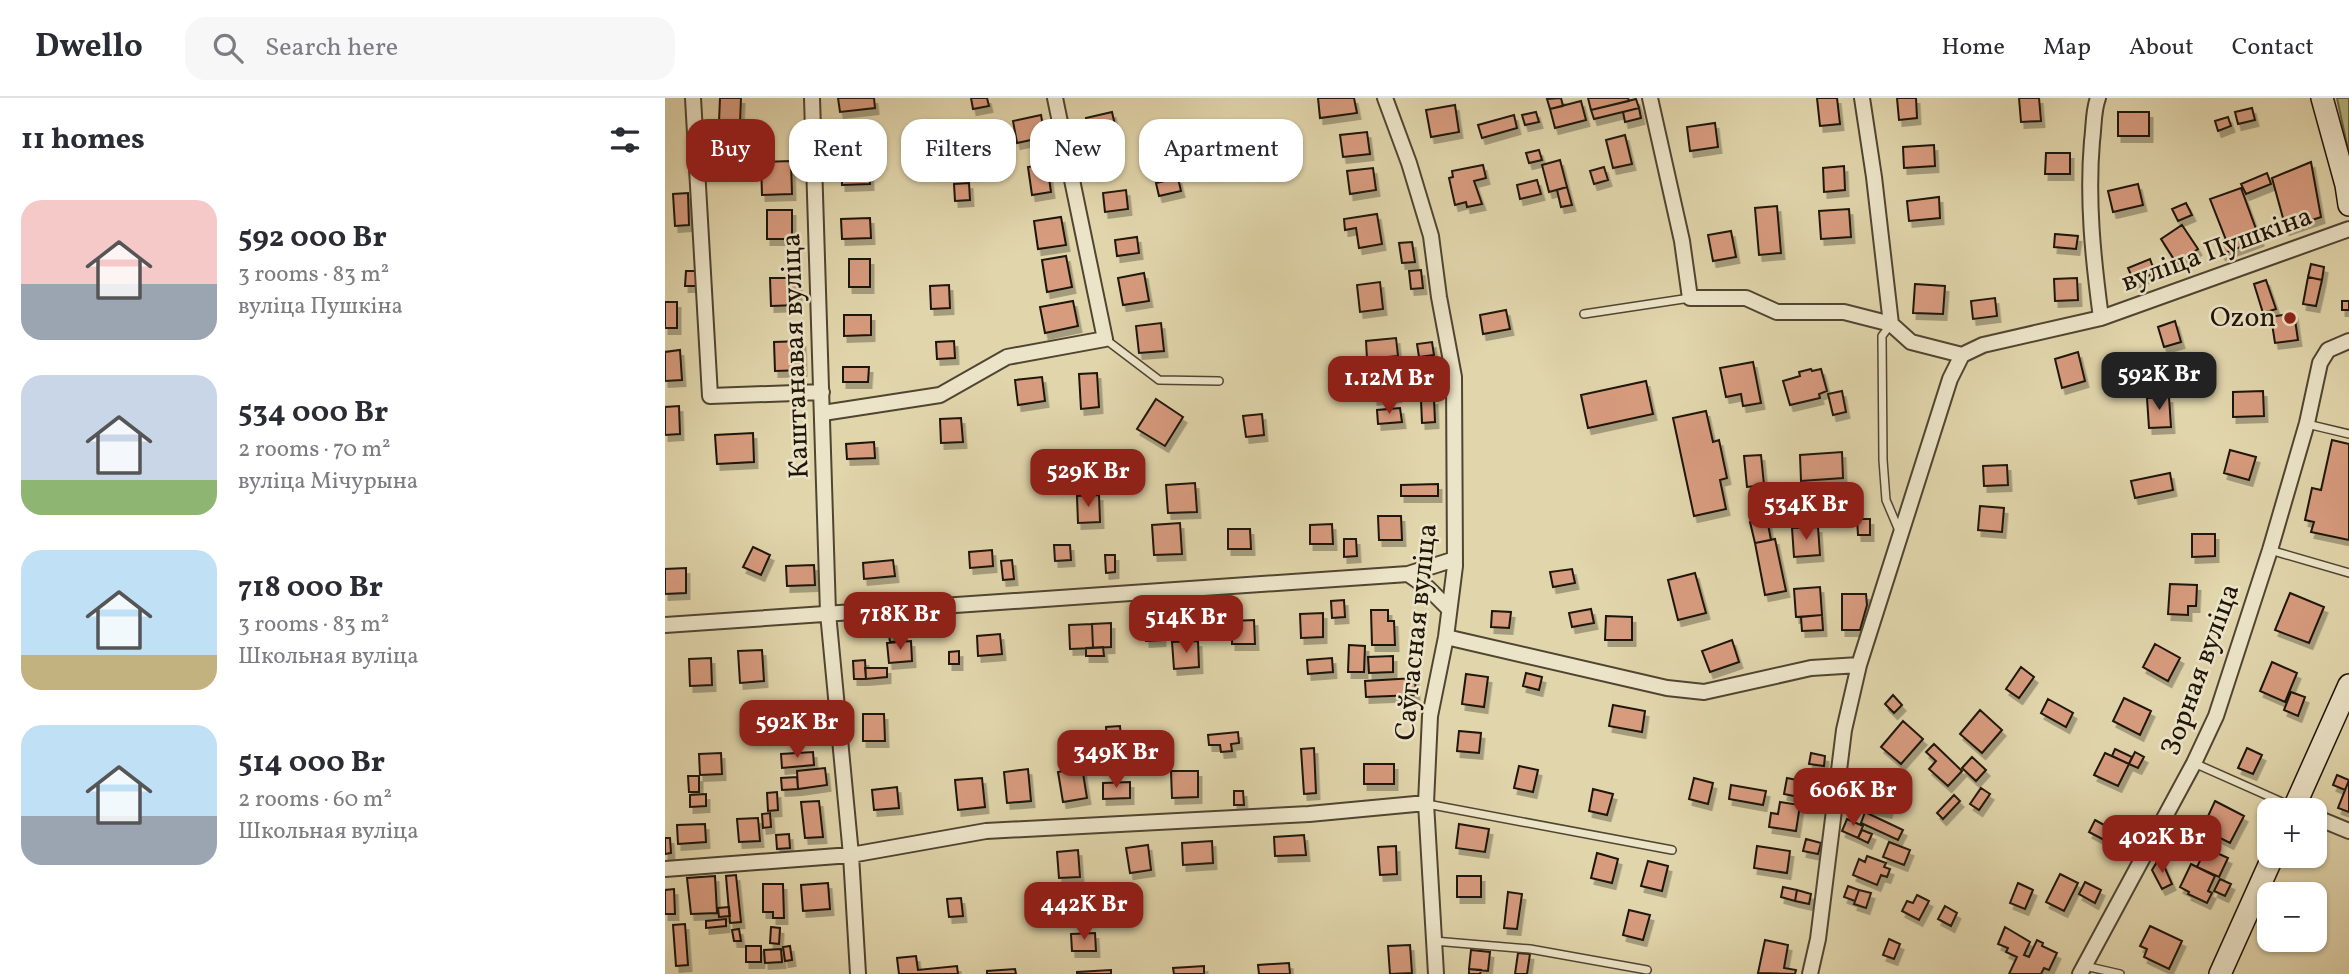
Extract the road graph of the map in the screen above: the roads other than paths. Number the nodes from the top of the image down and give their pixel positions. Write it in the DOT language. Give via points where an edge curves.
graph roads {
  1 [pos="693,98"];
  2 [pos="812,98"];
  3 [pos="1055,98"];
  4 [pos="1385,98"];
  5 [pos="1650,98"];
  6 [pos="1862,98"];
  7 [pos="2098,98"];
  8 [pos="2322,98"];
  9 [pos="2349,205"];
  10 [pos="2349,229"];
  11 [pos="1690,298"];
  12 [pos="1584,314"];
  13 [pos="2101,318"];
  14 [pos="1891,324"];
  15 [pos="1105,339"];
  16 [pos="2348,343"];
  17 [pos="1962,355"];
  18 [pos="1219,381"];
  19 [pos="822,392"];
  20 [pos="823,413"];
  21 [pos="2307,424"];
  22 [pos="2349,434"];
  23 [pos="1900,534"];
  24 [pos="2270,551"];
  25 [pos="1455,559"];
  26 [pos="2349,573"];
  27 [pos="1408,574"];
  28 [pos="1449,609"];
  29 [pos="828,613"];
  30 [pos="665,625"];
  31 [pos="1446,637"];
  32 [pos="1859,665"];
  33 [pos="2349,685"];
  34 [pos="2195,763"];
  35 [pos="2270,798"];
  36 [pos="2301,798"];
  37 [pos="1426,803"];
  38 [pos="2327,822"];
  39 [pos="2349,831"];
  40 [pos="1672,850"];
  41 [pos="851,855"];
  42 [pos="2268,868"];
  43 [pos="665,869"];
  44 [pos="1434,941"];
  45 [pos="1647,970"];
  46 [pos="2082,970"];
  47 [pos="858,974"];
  48 [pos="1436,974"];
  49 [pos="1810,974"];
  50 [pos="2120,974"];
  51 [pos="2220,974"];
  1 -- 19 [label="street" via="710,396"];
  2 -- 19 [label="street, Каштанавая вуліца"];
  3 -- 15 [label="street"];
  4 -- 25 [label="street, Саўгасная вуліца" via="1431,236 1454,377"];
  5 -- 11 [label="street"];
  6 -- 14 [label="street"];
  7 -- 13 [label="street, вуліца Пушкіна" via="2089,201"];
  8 -- 9 [label="main road"];
  10 -- 13 [label="street, вуліца Пушкіна"];
  11 -- 12 [label="lane"];
  11 -- 14 [label="street" via="1746,298 1777,312 1844,312"];
  13 -- 17 [label="street, вуліца Пушкіна" via="1983,345"];
  14 -- 17 [label="street" via="1911,342"];
  14 -- 23 [label="lane" via="1882,336 1883,460 1886,500"];
  15 -- 18 [label="lane" via="1159,380"];
  15 -- 20 [label="street" via="1007,357 940,394"];
  16 -- 21 [label="street, Зорная вуліца" via="2328,351 2320,363"];
  17 -- 23 [label="street"];
  19 -- 20 [label="street, Каштанавая вуліца"];
  20 -- 29 [label="street, Каштанавая вуліца"];
  21 -- 22 [label="lane"];
  21 -- 24 [label="street, Зорная вуліца"];
  23 -- 32 [label="street"];
  24 -- 26 [label="lane"];
  24 -- 34 [label="street, Зорная вуліца" via="2226,689"];
  25 -- 27 [label="street"];
  25 -- 28 [label="street, Саўгасная вуліца"];
  27 -- 28 [label="street"];
  27 -- 29 [label="street"];
  28 -- 31 [label="street, Саўгасная вуліца"];
  29 -- 30 [label="street"];
  29 -- 41 [label="street, Каштанавая вуліца"];
  31 -- 32 [label="street" via="1667,688 1704,692 1811,668"];
  31 -- 37 [label="street, Саўгасная вуліца" via="1430,716"];
  32 -- 49 [label="street" via="1844,730"];
  33 -- 36 [label="main road"];
  34 -- 35 [label="lane"];
  34 -- 46 [label="street, Зорная вуліца"];
  37 -- 40 [label="lane"];
  37 -- 41 [label="street" via="1309,814 986,831"];
  37 -- 44 [label="street, Саўгасная вуліца"];
  38 -- 39 [label="street"];
  41 -- 43 [label="street"];
  41 -- 47 [label="street, Каштанавая вуліца"];
  42 -- 51 [label="main road"];
  44 -- 45 [label="lane" via="1530,949"];
  44 -- 48 [label="street, Саўгасная вуліца"];
  46 -- 50 [label="lane"];
}
